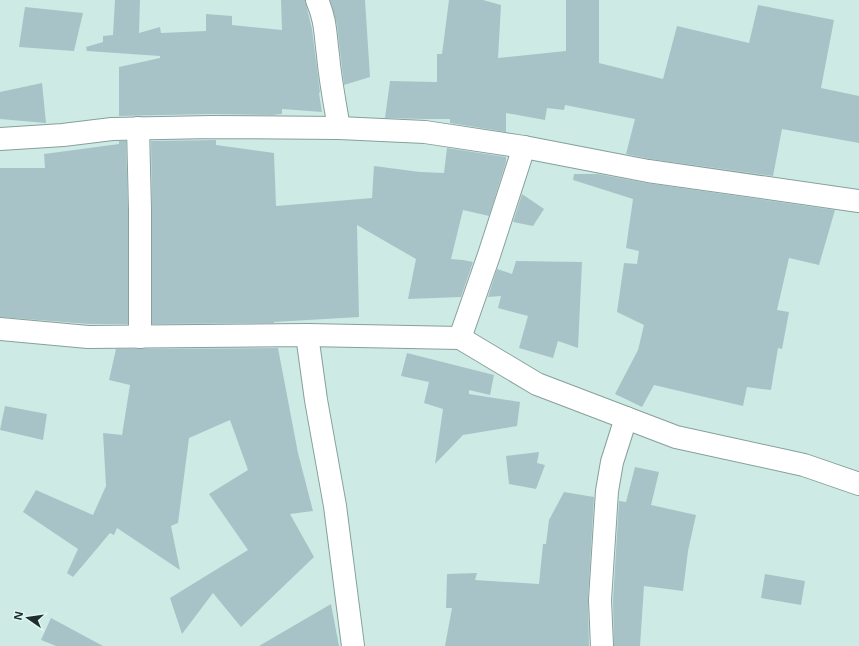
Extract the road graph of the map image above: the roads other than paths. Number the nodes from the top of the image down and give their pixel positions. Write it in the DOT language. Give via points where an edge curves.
graph roads {
  1 [pos="317,0"];
  2 [pos="138,128"];
  3 [pos="339,128"];
  4 [pos="0,139"];
  5 [pos="524,146"];
  6 [pos="859,201"];
  7 [pos="0,329"];
  8 [pos="307,335"];
  9 [pos="140,337"];
  10 [pos="460,338"];
  11 [pos="626,418"];
  12 [pos="859,484"];
  13 [pos="353,646"];
  14 [pos="602,646"];
  1 -- 3 [label="street" via="324,19"];
  2 -- 3 [label="street"];
  2 -- 4 [label="street"];
  2 -- 9 [label="street"];
  3 -- 5 [label="street" via="425,132"];
  5 -- 6 [label="street" via="648,171"];
  5 -- 10 [label="street"];
  7 -- 9 [label="street" via="88,337"];
  8 -- 9 [label="street"];
  8 -- 10 [label="street"];
  8 -- 13 [label="street" via="336,514"];
  10 -- 11 [label="street" via="538,384"];
  11 -- 12 [label="street" via="676,437 804,465"];
  11 -- 14 [label="street" via="612,462 607,496 600,600"];
}
